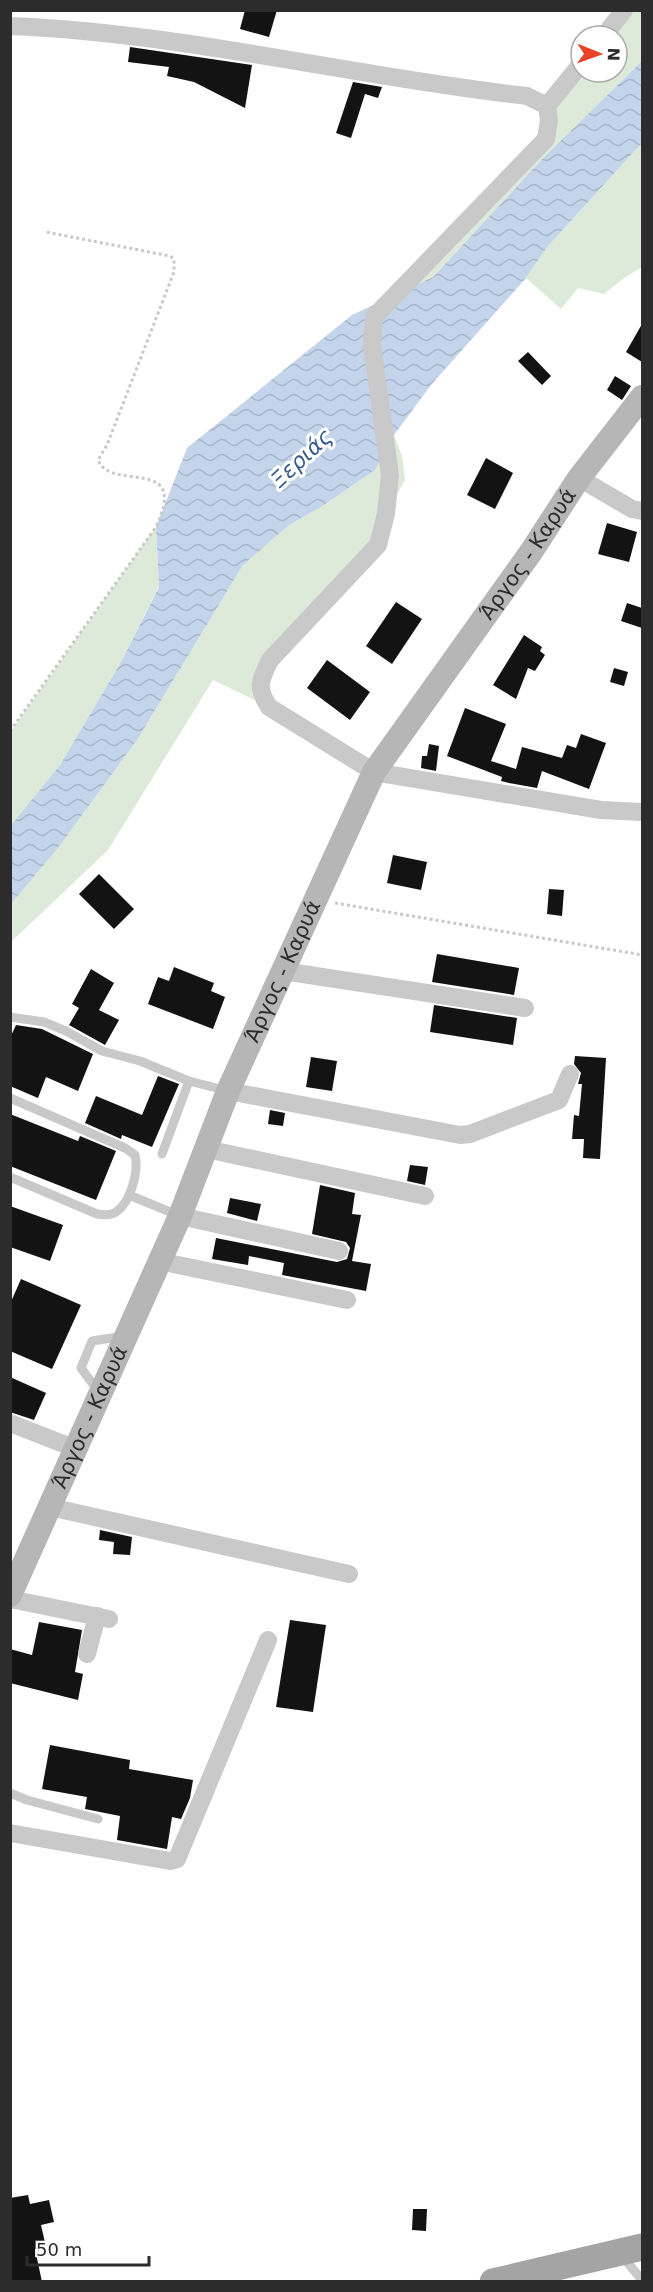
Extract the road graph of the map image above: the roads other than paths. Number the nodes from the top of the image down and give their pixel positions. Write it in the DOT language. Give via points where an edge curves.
graph roads {
  1 [pos="624,10"];
  2 [pos="613,24"];
  3 [pos="10,26"];
  4 [pos="569,79"];
  5 [pos="547,106"];
  6 [pos="642,397"];
  7 [pos="579,478"];
  8 [pos="642,511"];
  9 [pos="374,772"];
  10 [pos="642,812"];
  11 [pos="283,971"];
  12 [pos="525,1008"];
  13 [pos="10,1017"];
  14 [pos="570,1074"];
  15 [pos="189,1081"];
  16 [pos="228,1090"];
  17 [pos="10,1098"];
  18 [pos="206,1149"];
  19 [pos="162,1154"];
  20 [pos="10,1177"];
  21 [pos="129,1195"];
  22 [pos="425,1196"];
  23 [pos="180,1216"];
  24 [pos="339,1251"];
  25 [pos="159,1261"];
  26 [pos="347,1300"];
  27 [pos="10,1423"];
  28 [pos="76,1449"];
  29 [pos="50,1508"];
  30 [pos="349,1574"];
  31 [pos="10,1597"];
  32 [pos="268,1640"];
  33 [pos="87,1654"];
  34 [pos="10,1793"];
  35 [pos="98,1819"];
  36 [pos="10,1833"];
  37 [pos="631,2250"];
  38 [pos="642,2280"];
  39 [pos="493,2282"];
  1 -- 2 [label="street"];
  3 -- 5 [label="street" via="84,29 307,62 527,96"];
  4 -- 5 [label="street"];
  5 -- 9 [label="street" via="546,139 374,317 372,345 390,475 378,545 270,660 261,679 260,693 269,707"];
  6 -- 7 [label="main road, Άργος - Καρυά"];
  7 -- 8 [label="street"];
  7 -- 9 [label="main road, Άργος - Καρυά"];
  9 -- 10 [label="street" via="601,810"];
  9 -- 11 [label="main road, Άργος - Καρυά"];
  11 -- 12 [label="street"];
  11 -- 16 [label="main road, Άργος - Καρυά"];
  13 -- 15 [label="lane" via="44,1022 102,1051"];
  14 -- 16 [label="street" via="559,1100 465,1135"];
  15 -- 16 [label="lane"];
  15 -- 19 [label="lane"];
  16 -- 18 [label="main road, Άργος - Καρυά"];
  17 -- 21 [label="lane" via="135,1155 137,1164"];
  18 -- 22 [label="street"];
  18 -- 23 [label="main road, Άργος - Καρυά"];
  20 -- 21 [label="lane" via="97,1214 117,1212"];
  21 -- 23 [label="lane"];
  23 -- 24 [label="street"];
  23 -- 25 [label="main road, Άργος - Καρυά"];
  25 -- 26 [label="street"];
  25 -- 28 [label="main road, Άργος - Καρυά"];
  27 -- 28 [label="street"];
  28 -- 29 [label="main road, Άργος - Καρυά"];
  29 -- 30 [label="street"];
  29 -- 31 [label="main road, Άργος - Καρυά"];
  31 -- 33 [label="street" via="103,1618"];
  32 -- 36 [label="street" via="177,1859 170,1861"];
  34 -- 35 [label="lane"];
  37 -- 38 [label="lane"];
  37 -- 39 [label="main road"];
}
